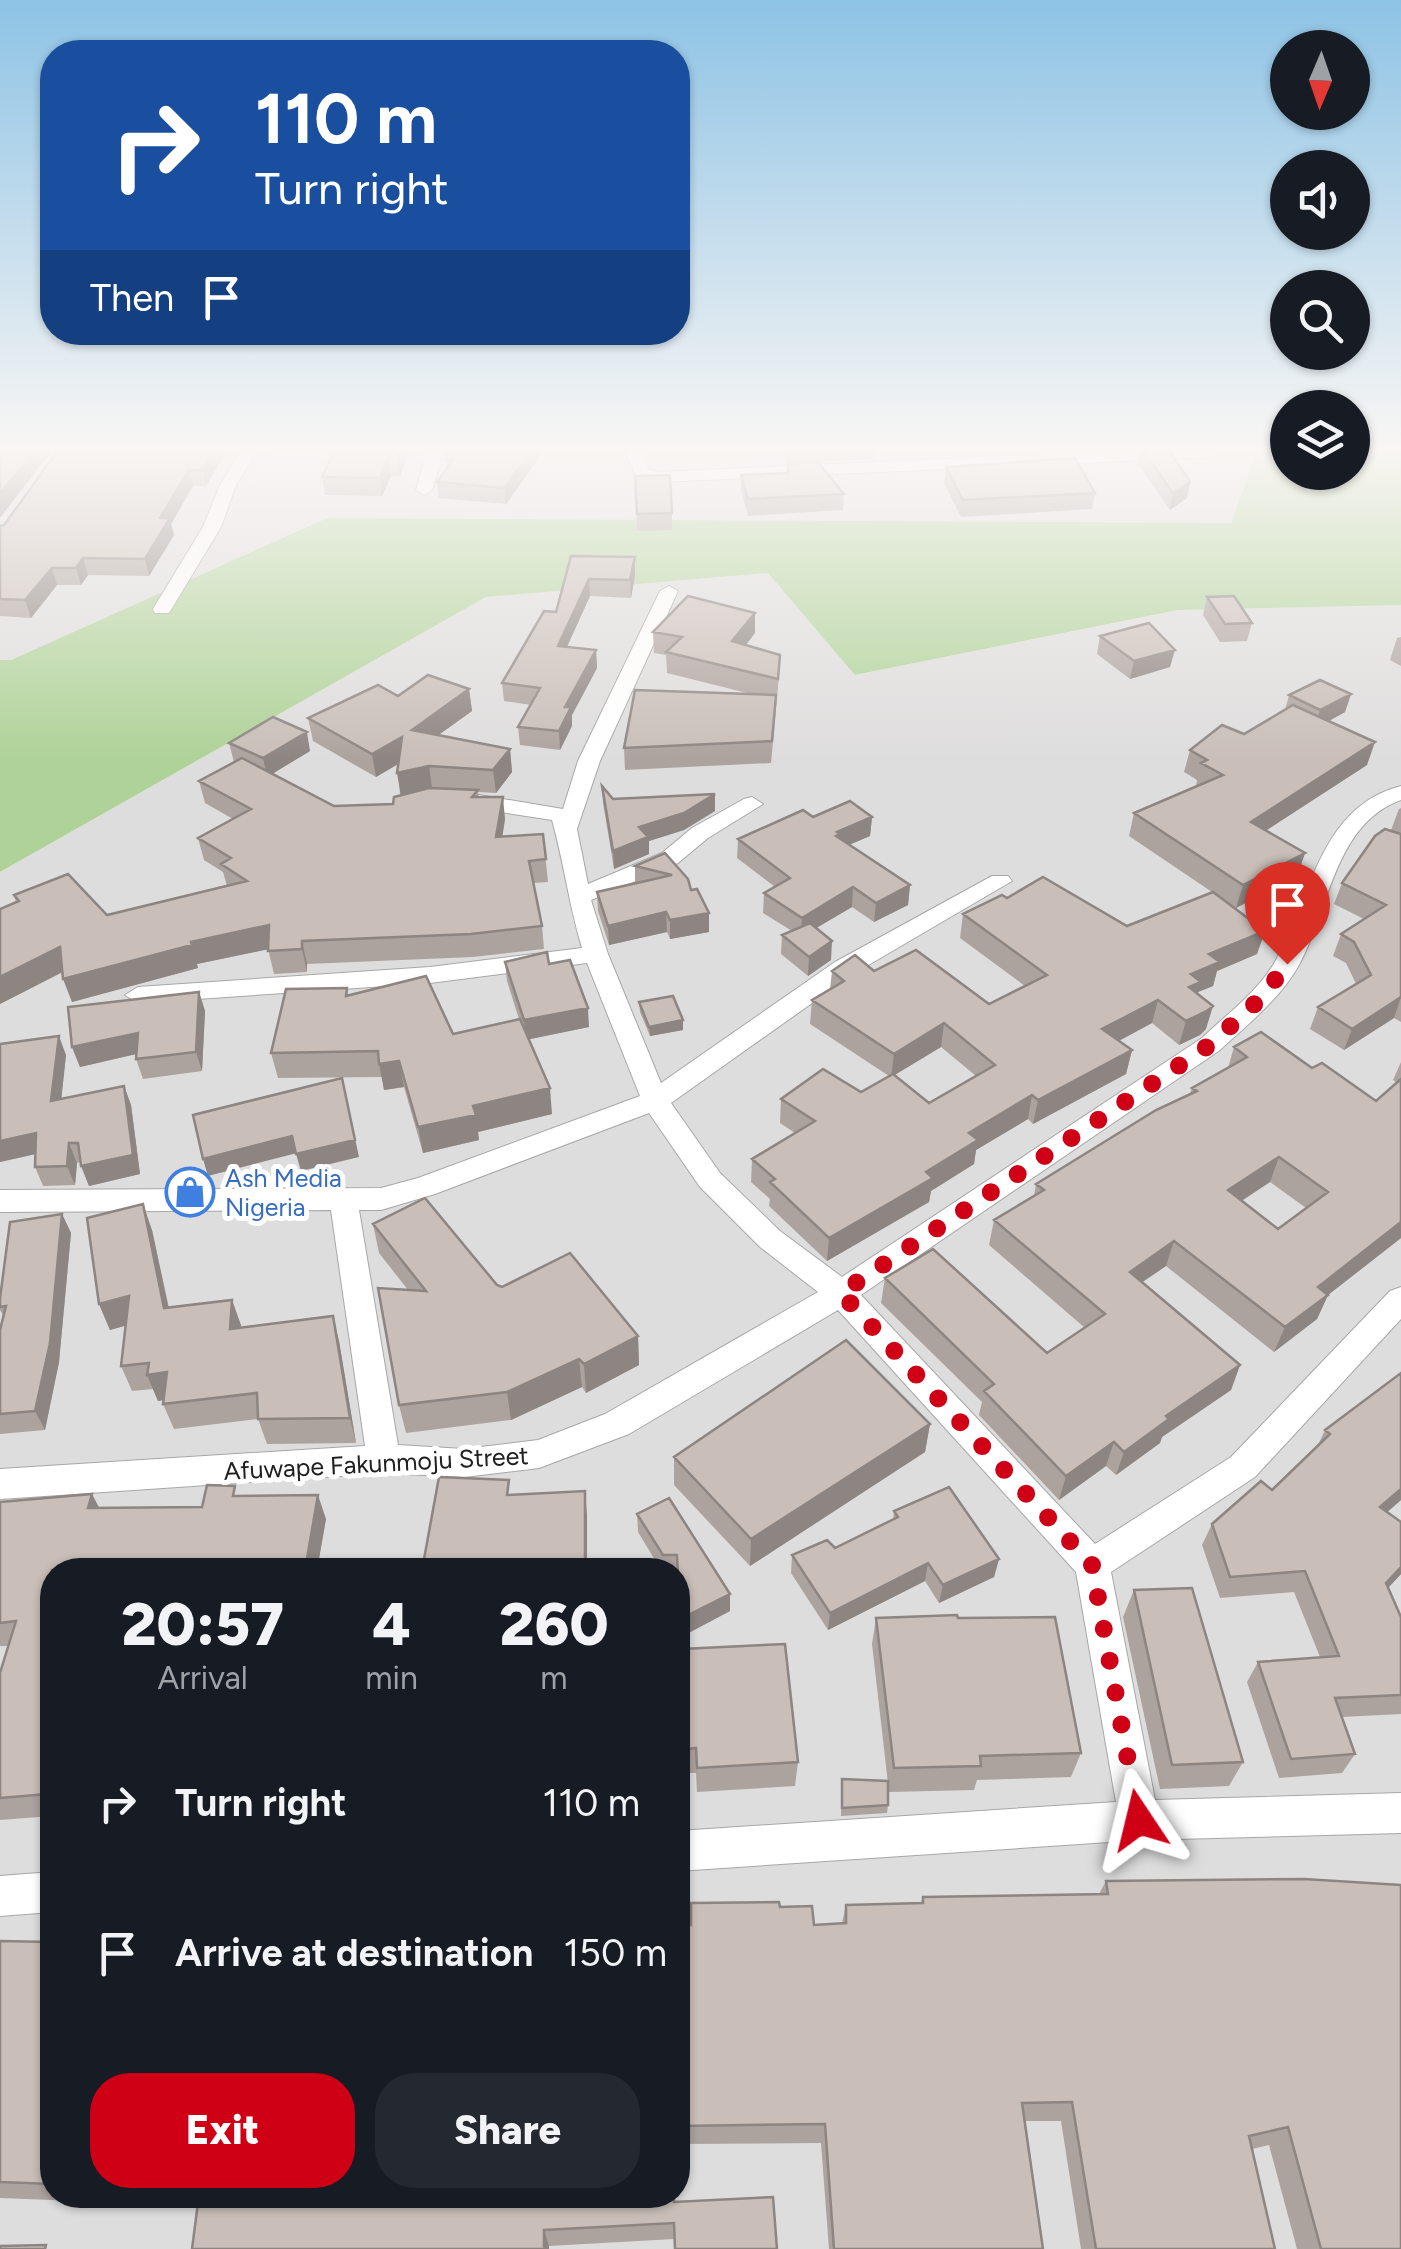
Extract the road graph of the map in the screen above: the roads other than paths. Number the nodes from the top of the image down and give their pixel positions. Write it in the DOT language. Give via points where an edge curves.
graph roads {
  1 [pos="198,550"];
  2 [pos="669,591"];
  3 [pos="162,610"];
  4 [pos="1401,793"];
  5 [pos="432,799"];
  6 [pos="752,804"];
  7 [pos="568,826"];
  8 [pos="1000,881"];
  9 [pos="578,897"];
  10 [pos="596,954"];
  11 [pos="138,994"];
  12 [pos="654,1101"];
  13 [pos="343,1197"];
  14 [pos="0,1200"];
  15 [pos="841,1293"];
  16 [pos="1401,1299"];
  17 [pos="384,1459"];
  18 [pos="0,1484"];
  19 [pos="1092,1565"];
  20 [pos="1401,1813"];
  21 [pos="1139,1820"];
  22 [pos="690,1850"];
  23 [pos="40,1893"];
  24 [pos="0,1896"];
  1 -- 3 [label="street"];
  2 -- 7 [label="street" via="589,761"];
  4 -- 15 [label="street, Afuwape Fakunmoju Street" via="1381,800 1360,829 1342,832 1287,964 1211,1044"];
  5 -- 7 [label="street" via="551,810"];
  6 -- 9 [label="street" via="670,858"];
  7 -- 9 [label="street"];
  8 -- 12 [label="street" via="844,968"];
  9 -- 10 [label="street"];
  10 -- 11 [label="street" via="430,974"];
  10 -- 12 [label="street"];
  12 -- 13 [label="street" via="425,1187 381,1198"];
  12 -- 15 [label="street" via="710,1180 770,1239"];
  13 -- 14 [label="street"];
  13 -- 17 [label="street"];
  15 -- 17 [label="street, Afuwape Fakunmoju Street" via="617,1424 539,1454 464,1463"];
  15 -- 19 [label="street"];
  16 -- 19 [label="street" via="1243,1467"];
  17 -- 18 [label="street, Afuwape Fakunmoju Street"];
  19 -- 21 [label="street"];
  20 -- 21 [label="street"];
  21 -- 22 [label="street"];
  23 -- 24 [label="street"];
}
